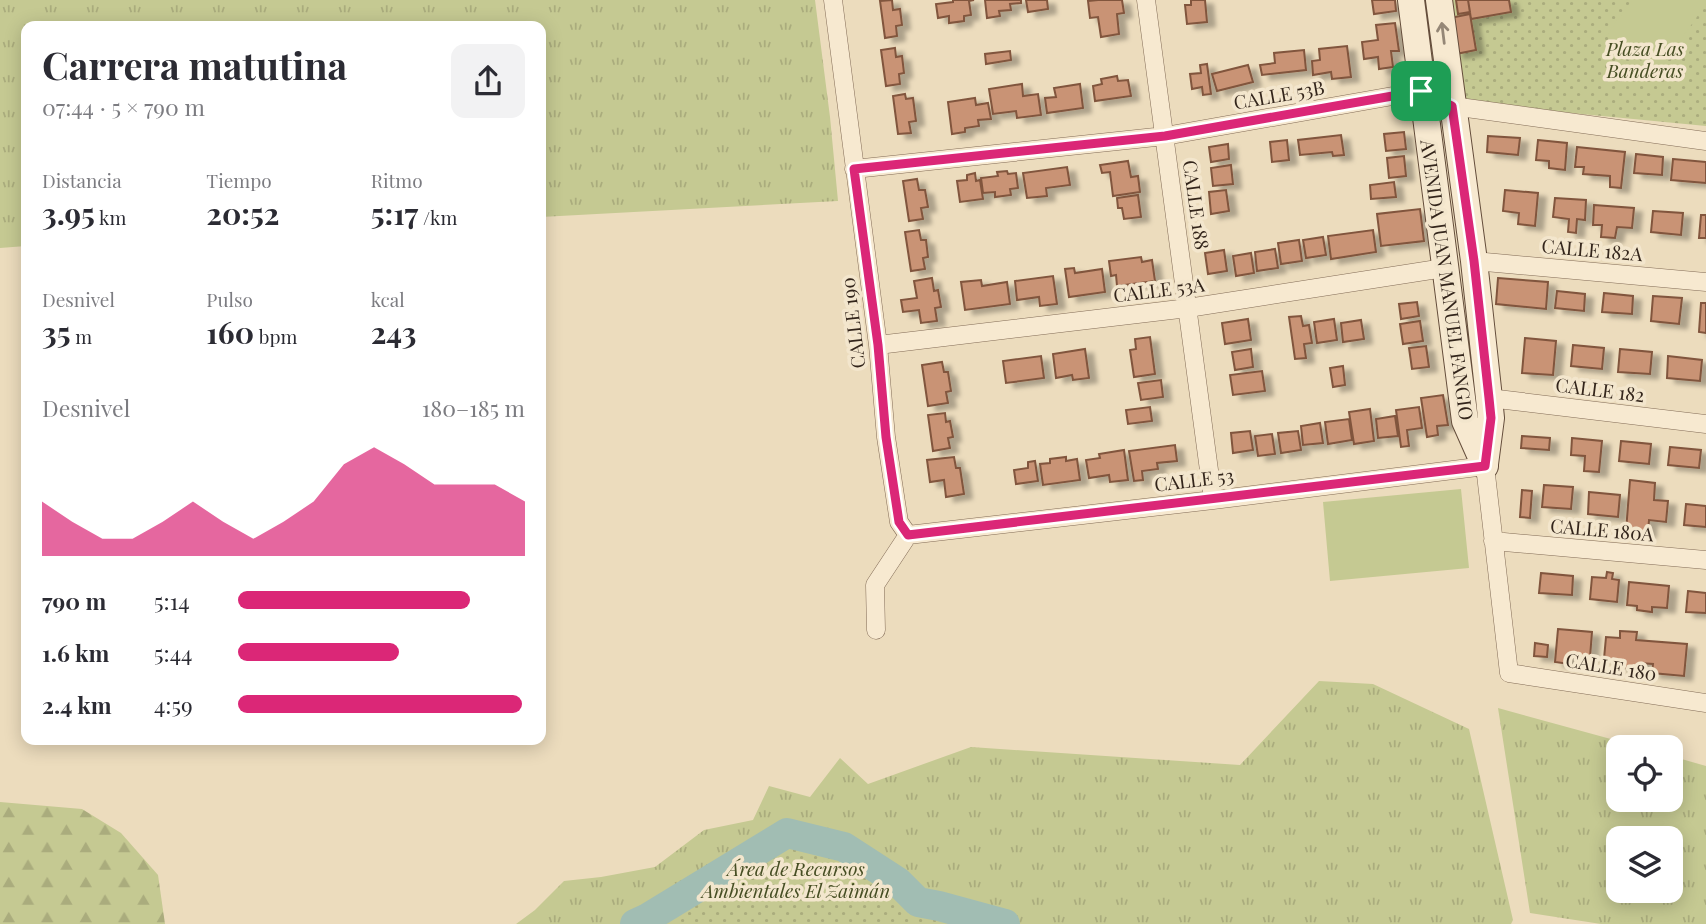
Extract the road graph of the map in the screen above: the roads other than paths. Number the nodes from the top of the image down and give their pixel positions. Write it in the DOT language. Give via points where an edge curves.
graph roads {
  1 [pos="833,0"];
  2 [pos="1146,0"];
  3 [pos="1410,0"];
  4 [pos="1439,0"];
  5 [pos="1421,91"];
  6 [pos="1452,106"];
  7 [pos="1165,136"];
  8 [pos="1706,141"];
  9 [pos="854,169"];
  10 [pos="1474,261"];
  11 [pos="1444,268"];
  12 [pos="1706,282"];
  13 [pos="1188,308"];
  14 [pos="878,345"];
  15 [pos="1489,398"];
  16 [pos="1706,424"];
  17 [pos="1485,466"];
  18 [pos="1213,499"];
  19 [pos="908,535"];
  20 [pos="1493,541"];
  21 [pos="1706,560"];
  22 [pos="876,630"];
  23 [pos="1706,703"];
  1 -- 9 [label="street, CALLE 190"];
  2 -- 7 [label="street, CALLE 188"];
  3 -- 5 [label="main road, AVENIDA JUAN MANUEL FANGIO"];
  6 -- 4 [label="main road, AVENIDA JUAN MANUEL FANGIO, one-way"];
  5 -- 6 [label="street"];
  5 -- 7 [label="street, CALLE 53B"];
  5 -- 11 [label="main road, AVENIDA JUAN MANUEL FANGIO"];
  6 -- 8 [label="street"];
  6 -- 10 [label="main road, AVENIDA JUAN MANUEL FANGIO"];
  7 -- 9 [label="street, CALLE 53B"];
  7 -- 13 [label="street, CALLE 188"];
  9 -- 14 [label="street, CALLE 190"];
  10 -- 12 [label="street, CALLE 182A"];
  10 -- 15 [label="main road, AVENIDA JUAN MANUEL FANGIO"];
  11 -- 13 [label="street, CALLE 53A"];
  11 -- 17 [label="main road, AVENIDA JUAN MANUEL FANGIO" via="1465,421"];
  13 -- 14 [label="street, CALLE 53A"];
  13 -- 18 [label="street, CALLE 188"];
  14 -- 19 [label="street, CALLE 190" via="899,522"];
  15 -- 16 [label="street, CALLE 182"];
  15 -- 17 [label="main road, AVENIDA JUAN MANUEL FANGIO"];
  17 -- 18 [label="street, CALLE 53"];
  17 -- 20 [label="street"];
  18 -- 19 [label="street, CALLE 53"];
  19 -- 22 [label="street" via="875,585"];
  20 -- 21 [label="street, CALLE 180A"];
  20 -- 23 [label="street, CALLE 180" via="1509,673"];
}
